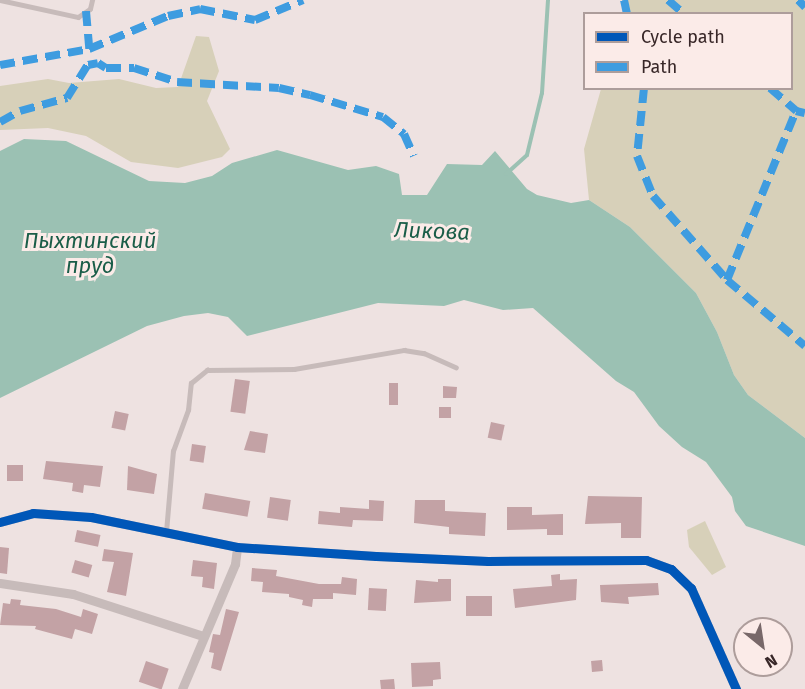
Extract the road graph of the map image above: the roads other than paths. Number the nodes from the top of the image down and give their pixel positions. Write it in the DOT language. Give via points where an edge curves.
graph roads {
  1 [pos="0,0"];
  2 [pos="92,0"];
  3 [pos="456,368"];
  4 [pos="0,522"];
  5 [pos="166,532"];
  6 [pos="237,547"];
  7 [pos="0,583"];
  8 [pos="203,636"];
  9 [pos="182,689"];
  10 [pos="736,689"];
  1 -- 2 [label="lane" via="78,17 90,9"];
  3 -- 5 [label="lane" via="424,353 404,350 294,369 207,370 191,383 188,410 173,451"];
  4 -- 5 [label="street" via="33,513 91,517"];
  5 -- 6 [label="street"];
  6 -- 8 [label="street" via="235,564"];
  6 -- 10 [label="street" via="489,561 646,560 671,569 691,588"];
  7 -- 8 [label="street" via="73,594"];
  8 -- 9 [label="street"];
}
